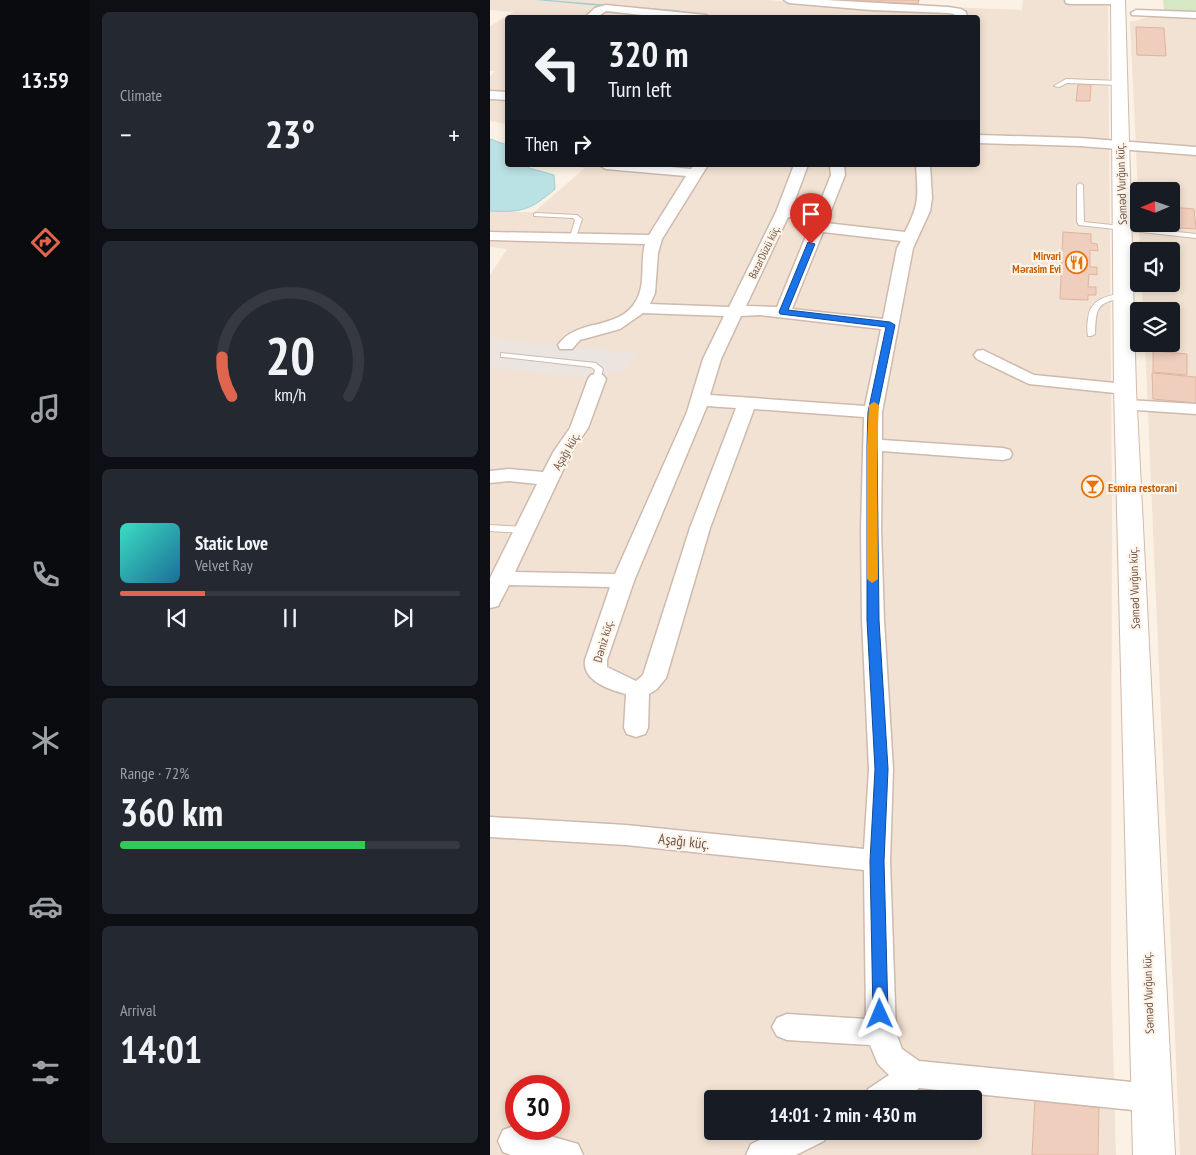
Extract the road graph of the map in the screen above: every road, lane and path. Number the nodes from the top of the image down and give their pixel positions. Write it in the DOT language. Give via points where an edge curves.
graph roads {
  1 [pos="789,0"];
  2 [pos="1070,1"];
  3 [pos="827,2"];
  4 [pos="855,6"];
  5 [pos="1124,8"];
  6 [pos="883,13"];
  7 [pos="641,14"];
  8 [pos="593,15"];
  9 [pos="657,15"];
  10 [pos="839,15"];
  11 [pos="962,15"];
  12 [pos="1196,15"];
  13 [pos="1119,83"];
  14 [pos="1057,86"];
  15 [pos="490,95"];
  16 [pos="505,96"];
  17 [pos="980,138"];
  18 [pos="1120,146"];
  19 [pos="1196,152"];
  20 [pos="652,167"];
  21 [pos="800,167"];
  22 [pos="837,167"];
  23 [pos="923,167"];
  24 [pos="698,169"];
  25 [pos="1080,185"];
  26 [pos="783,212"];
  27 [pos="536,215"];
  28 [pos="820,221"];
  29 [pos="1122,230"];
  30 [pos="493,236"];
  31 [pos="1196,236"];
  32 [pos="573,237"];
  33 [pos="909,237"];
  34 [pos="655,240"];
  35 [pos="1124,295"];
  36 [pos="640,308"];
  37 [pos="736,310"];
  38 [pos="783,312"];
  39 [pos="890,325"];
  40 [pos="1091,334"];
  41 [pos="566,345"];
  42 [pos="504,355"];
  43 [pos="983,355"];
  44 [pos="597,379"];
  45 [pos="1126,397"];
  46 [pos="700,400"];
  47 [pos="747,404"];
  48 [pos="1196,409"];
  49 [pos="873,412"];
  50 [pos="872,445"];
  51 [pos="1003,454"];
  52 [pos="490,476"];
  53 [pos="550,479"];
  54 [pos="490,528"];
  55 [pos="525,530"];
  56 [pos="501,578"];
  57 [pos="623,581"];
  58 [pos="490,601"];
  59 [pos="638,689"];
  60 [pos="636,728"];
  61 [pos="490,827"];
  62 [pos="877,861"];
  63 [pos="787,1027"];
  64 [pos="881,1033"];
  65 [pos="915,1074"];
  66 [pos="892,1090"];
  67 [pos="1152,1098"];
  68 [pos="794,1140"];
  69 [pos="514,1141"];
  70 [pos="567,1155"];
  71 [pos="762,1155"];
  72 [pos="1154,1155"];
  1 -- 3 [label="street"];
  2 -- 5 [label="street"];
  3 -- 4 [label="street"];
  4 -- 6 [label="street"];
  4 -- 10 [label="street"];
  5 -- 12 [label="street"];
  5 -- 13 [label="main road, Səməd Vurğun küç."];
  6 -- 11 [label="street" via="948,10"];
  7 -- 8 [label="street" via="606,8"];
  7 -- 9 [label="street"];
  13 -- 14 [label="lane" via="1066,81"];
  13 -- 18 [label="main road, Səməd Vurğun küç."];
  15 -- 16 [label="street"];
  17 -- 18 [label="street"];
  18 -- 19 [label="street"];
  18 -- 29 [label="main road, Səməd Vurğun küç."];
  20 -- 24 [label="street"];
  21 -- 26 [label="street, BazarDüzü küç."];
  22 -- 28 [label="street" via="838,175"];
  23 -- 33 [label="street" via="926,198"];
  24 -- 34 [label="street"];
  25 -- 29 [label="lane" via="1080,222"];
  26 -- 28 [label="street"];
  26 -- 37 [label="street, BazarDüzü küç."];
  27 -- 32 [label="lane" via="579,218"];
  28 -- 33 [label="street"];
  28 -- 38 [label="street"];
  29 -- 31 [label="lane"];
  29 -- 35 [label="main road, Səməd Vurğun küç."];
  30 -- 32 [label="street"];
  32 -- 34 [label="street"];
  33 -- 39 [label="street"];
  34 -- 36 [label="street" via="647,290"];
  35 -- 40 [label="lane" via="1098,302 1093,308"];
  35 -- 45 [label="main road, Səməd Vurğun küç."];
  36 -- 37 [label="street"];
  36 -- 41 [label="street" via="610,327 575,335"];
  37 -- 38 [label="street"];
  37 -- 46 [label="street, Dəniz küç." via="712,360"];
  38 -- 39 [label="street"];
  39 -- 49 [label="street"];
  42 -- 44 [label="lane" via="593,365 598,369"];
  43 -- 45 [label="street" via="1029,378"];
  44 -- 53 [label="street, Aşağı küç." via="579,428 563,451"];
  45 -- 48 [label="street"];
  45 -- 67 [label="main road, Səməd Vurğun küç."];
  46 -- 47 [label="street"];
  46 -- 57 [label="street, Dəniz küç."];
  47 -- 49 [label="street"];
  47 -- 59 [label="street" via="700,528 654,678 647,686"];
  49 -- 50 [label="street"];
  50 -- 51 [label="street"];
  50 -- 62 [label="street" via="873,620 881,769"];
  52 -- 53 [label="street"];
  53 -- 55 [label="street, Aşağı küç."];
  54 -- 55 [label="lane"];
  55 -- 56 [label="street, Aşağı küç."];
  56 -- 57 [label="street"];
  56 -- 58 [label="street, Aşağı küç."];
  57 -- 59 [label="street, Dəniz küç." via="595,666 598,672"];
  59 -- 60 [label="street"];
  61 -- 62 [label="street, Aşağı küç." via="626,835"];
  62 -- 64 [label="street"];
  63 -- 64 [label="street"];
  64 -- 65 [label="street" via="886,1052 896,1063"];
  65 -- 66 [label="street"];
  65 -- 67 [label="street"];
  67 -- 72 [label="main road, Səməd Vurğun küç."];
  68 -- 71 [label="street"];
  69 -- 70 [label="street"];
}
